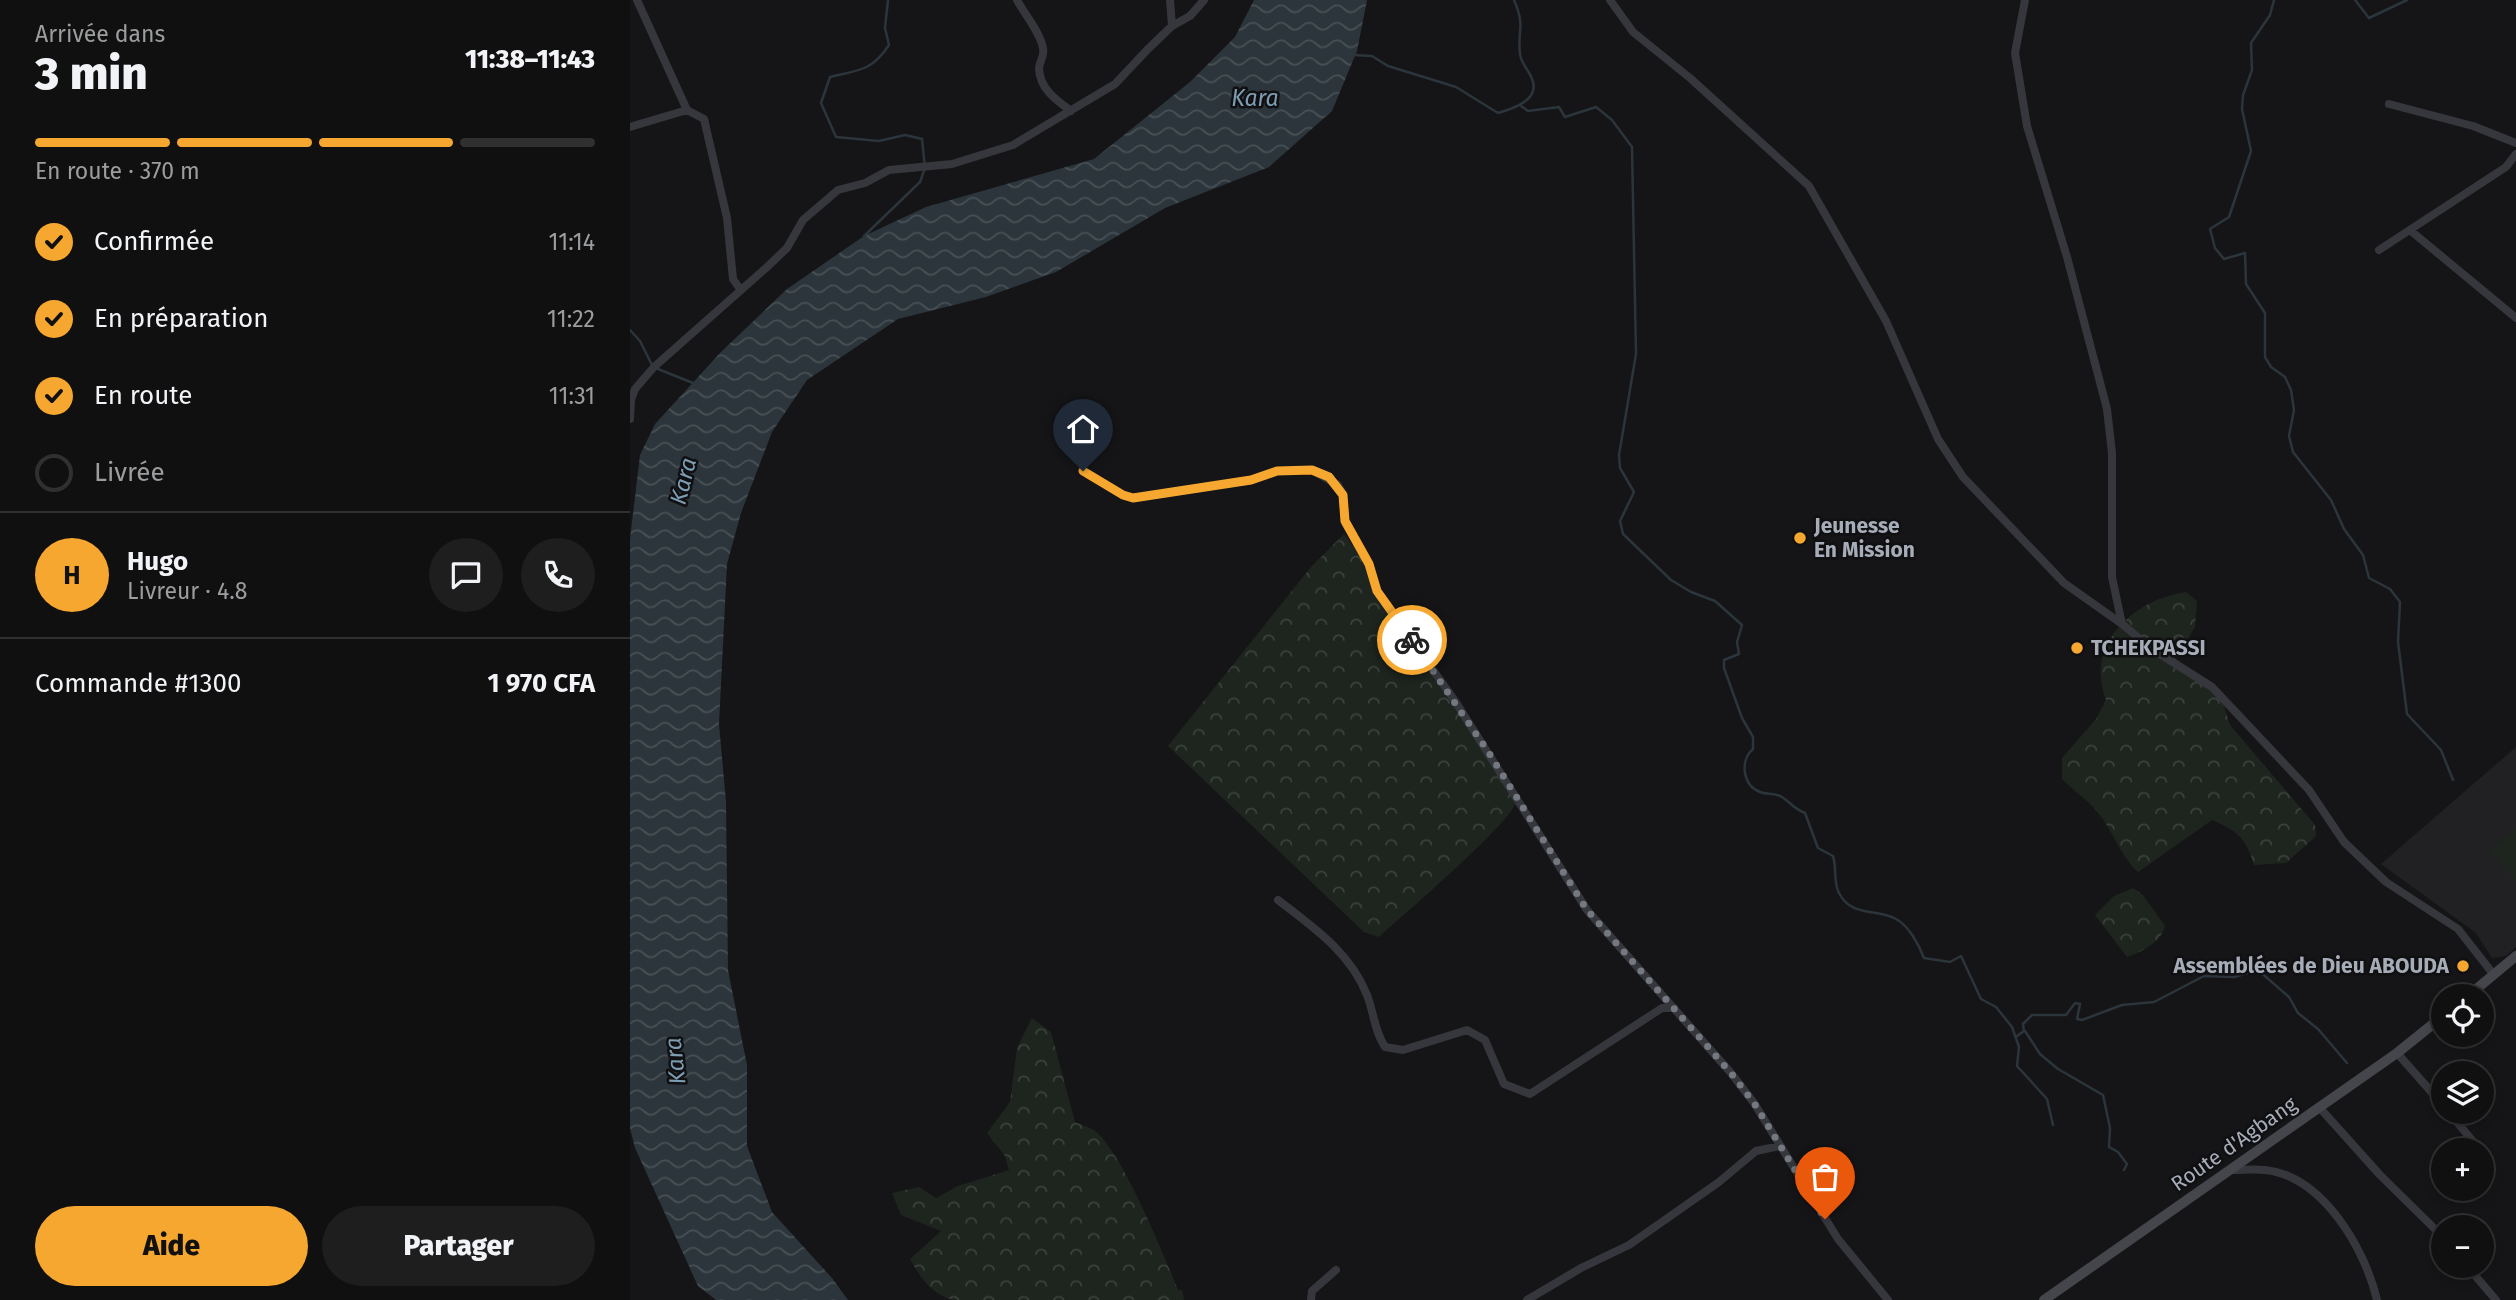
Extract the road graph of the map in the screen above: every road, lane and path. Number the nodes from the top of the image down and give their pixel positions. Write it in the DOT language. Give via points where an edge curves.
graph roads {
  1 [pos="637,0"];
  2 [pos="1017,0"];
  3 [pos="1170,0"];
  4 [pos="1204,0"];
  5 [pos="1610,0"];
  6 [pos="2025,0"];
  7 [pos="1172,26"];
  8 [pos="2389,104"];
  9 [pos="687,110"];
  10 [pos="1071,111"];
  11 [pos="630,127"];
  12 [pos="2516,143"];
  13 [pos="2516,154"];
  14 [pos="2410,231"];
  15 [pos="2379,250"];
  16 [pos="740,289"];
  17 [pos="2516,318"];
  18 [pos="630,419"];
  19 [pos="1083,471"];
  20 [pos="2122,624"];
  21 [pos="1278,900"];
  22 [pos="2516,956"];
  23 [pos="2494,975"];
  24 [pos="2483,984"];
  25 [pos="1674,1008"];
  26 [pos="2431,1026"];
  27 [pos="2397,1053"];
  28 [pos="2431,1091"];
  29 [pos="2319,1107"];
  30 [pos="2458,1124"];
  31 [pos="2470,1138"];
  32 [pos="1780,1146"];
  33 [pos="2232,1170"];
  34 [pos="2431,1225"];
  35 [pos="1336,1270"];
  36 [pos="2477,1278"];
  37 [pos="1311,1300"];
  38 [pos="1527,1300"];
  39 [pos="1888,1300"];
  40 [pos="2044,1300"];
  41 [pos="2377,1300"];
  42 [pos="2496,1300"];
  1 -- 9 [label="street"];
  2 -- 10 [label="street" via="1043,46 1041,80"];
  3 -- 7 [label="street"];
  4 -- 7 [label="street" via="1190,16"];
  5 -- 20 [label="street" via="1633,32 1809,186 1886,321 1938,439 1963,477 2064,583"];
  6 -- 20 [label="street" via="2015,53 2027,126 2107,409 2112,453 2112,577"];
  7 -- 10 [label="street" via="1115,84"];
  8 -- 12 [label="street" via="2473,126"];
  9 -- 11 [label="street"];
  9 -- 16 [label="street" via="704,119 711,142 727,218 733,279"];
  10 -- 16 [label="street" via="1013,145 952,164 889,170 838,190 812,210 787,248"];
  13 -- 14 [label="street" via="2506,167"];
  14 -- 15 [label="street"];
  14 -- 17 [label="street"];
  16 -- 18 [label="street" via="654,366 635,389"];
  19 -- 25 [label="street" via="1133,498 1251,480 1277,471 1312,470 1338,485 1345,521 1369,564 1377,591 1455,701 1587,910"];
  20 -- 23 [label="street" via="2211,687 2309,790 2344,842 2386,882 2458,929"];
  21 -- 25 [label="street" via="1333,944 1354,969 1385,1047 1403,1050 1467,1030 1485,1040 1504,1084 1530,1094 1662,1007"];
  22 -- 23 [label="main road"];
  23 -- 24 [label="main road"];
  25 -- 32 [label="street" via="1731,1073"];
  26 -- 27 [label="main road, Route d'Agbang"];
  27 -- 28 [label="street"];
  27 -- 29 [label="main road, Route d'Agbang"];
  29 -- 33 [label="main road, Route d'Agbang"];
  29 -- 34 [label="street"];
  30 -- 31 [label="street"];
  32 -- 38 [label="street" via="1756,1151 1629,1245"];
  32 -- 39 [label="street" via="1838,1240"];
  33 -- 40 [label="main road, Route d'Agbang"];
  33 -- 41 [label="street" via="2267,1170 2295,1181 2330,1206 2356,1246"];
  35 -- 37 [label="street" via="1312,1291"];
  36 -- 42 [label="street"];
}
